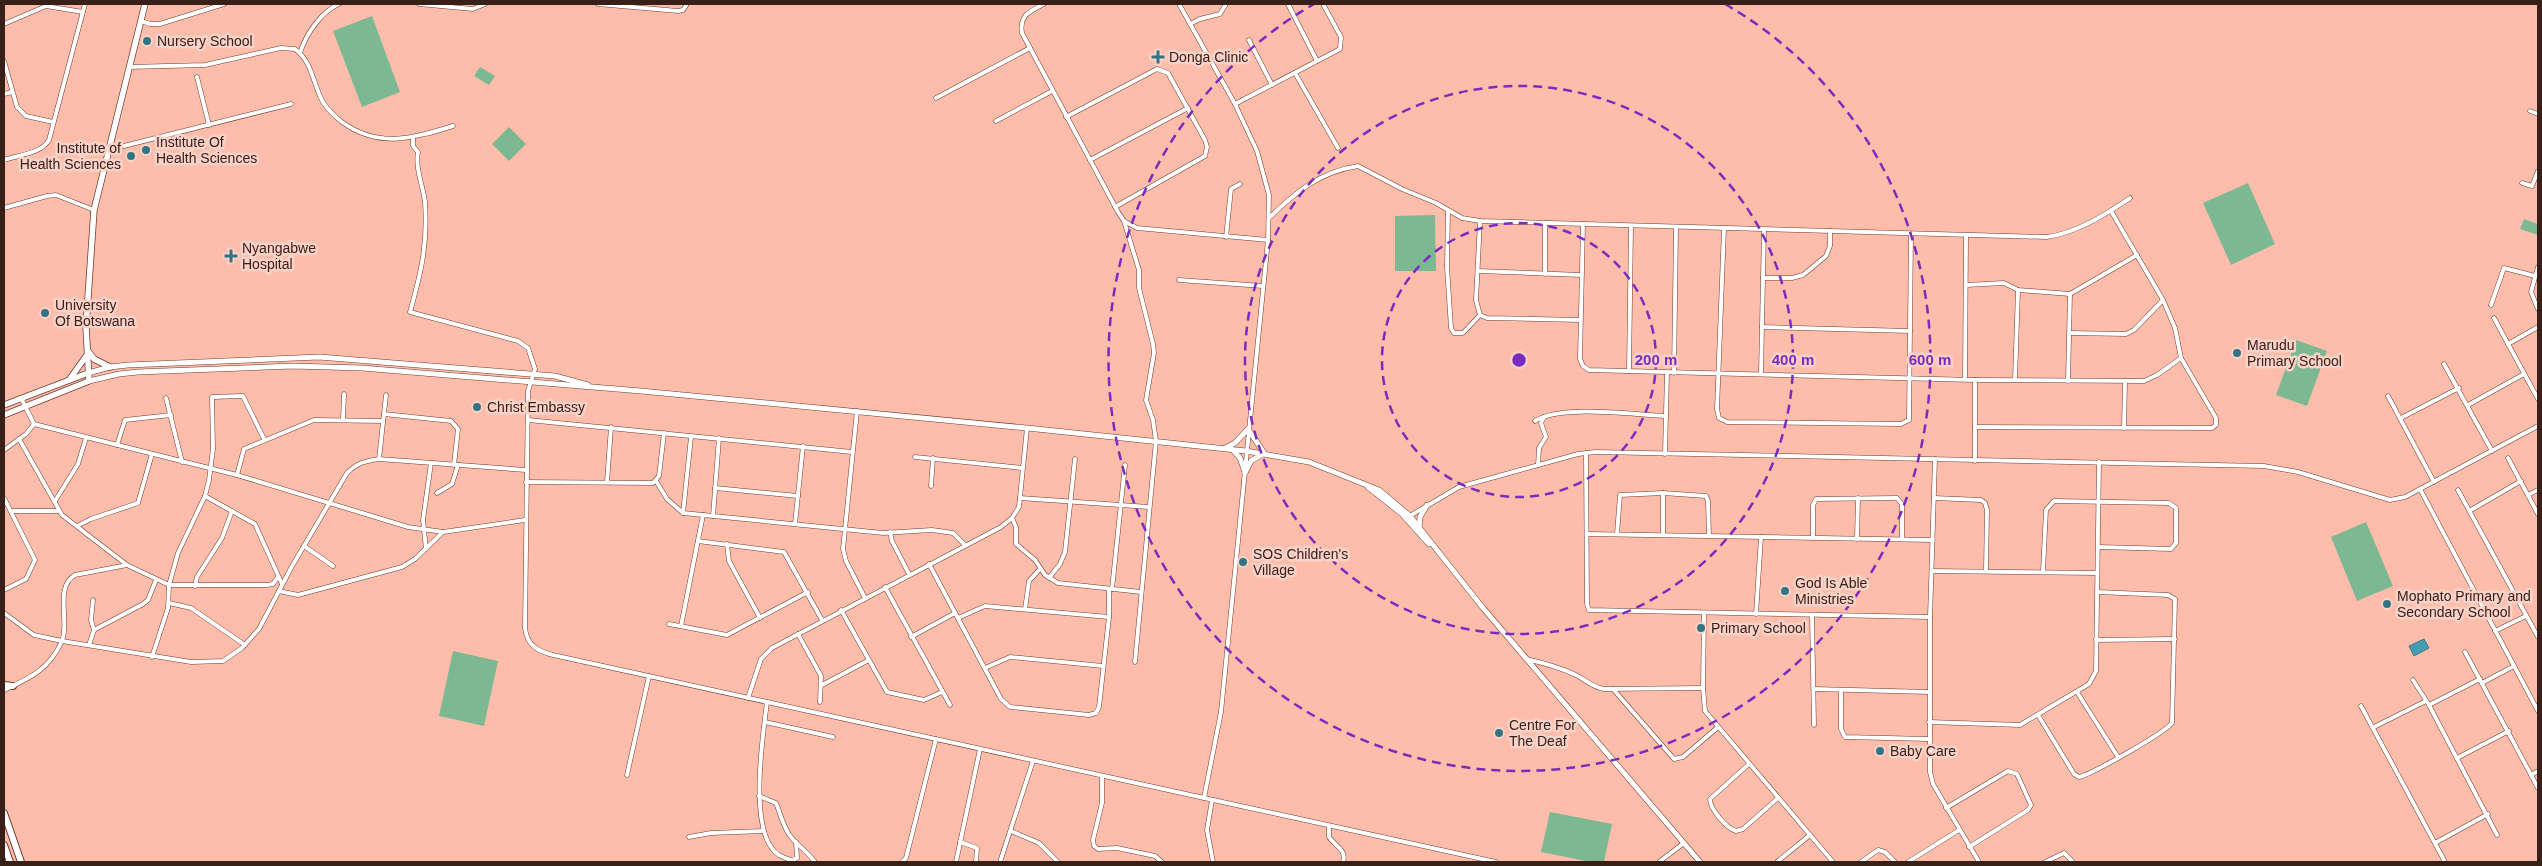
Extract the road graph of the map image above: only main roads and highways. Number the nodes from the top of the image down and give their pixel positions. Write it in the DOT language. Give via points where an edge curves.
graph roads {
  1 [pos="146,4"];
  2 [pos="86,346"];
  3 [pos="86,355"];
  4 [pos="110,367"];
  5 [pos="88,374"];
  6 [pos="68,381"];
  7 [pos="4,405"];
  8 [pos="4,416"];
  9 [pos="4,685"];
  10 [pos="13,686"];
  11 [pos="4,813"];
  12 [pos="4,845"];
  13 [pos="10,862"];
  14 [pos="21,862"];
  1 -- 2 [label="main road" via="94,210"];
  2 -- 3 [label="main road"];
  2 -- 4 [label="main road" via="94,360"];
  3 -- 5 [label="main road"];
  3 -- 6 [label="main road"];
  5 -- 6 [label="main road"];
  5 -- 8 [label="main road" via="89,381"];
  6 -- 7 [label="main road"];
  9 -- 10 [label="highway"];
  11 -- 14 [label="highway"];
  12 -- 13 [label="highway"];
}
